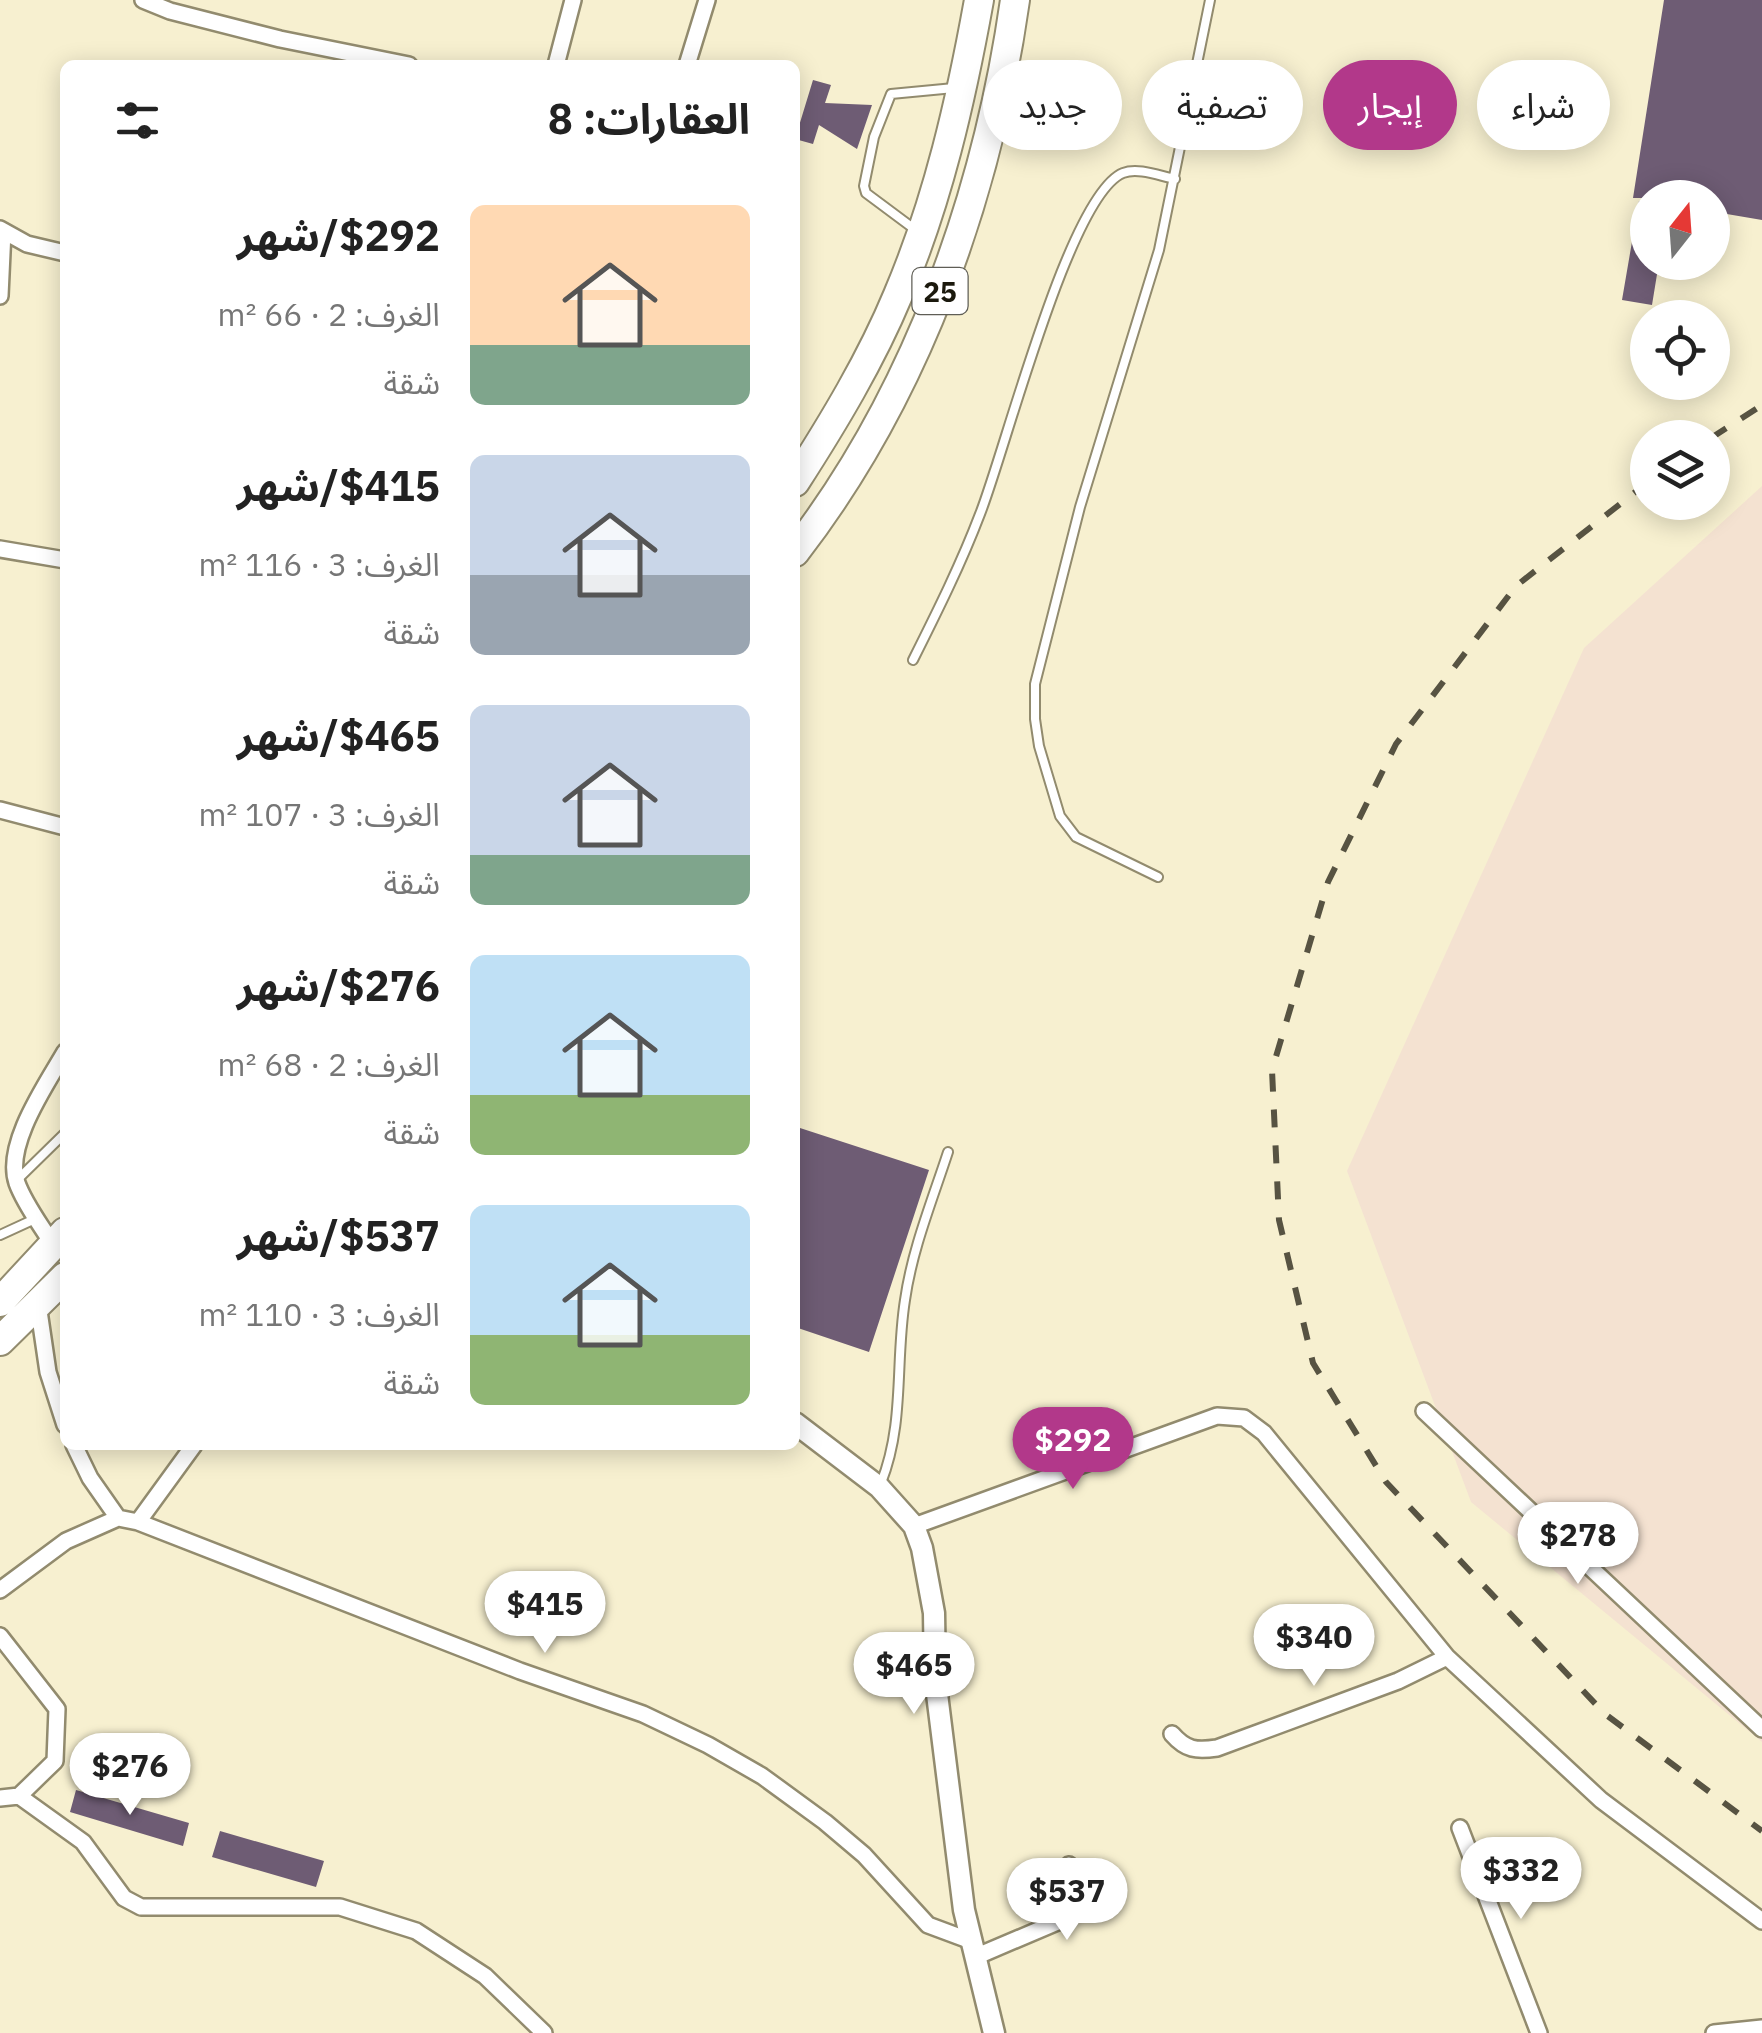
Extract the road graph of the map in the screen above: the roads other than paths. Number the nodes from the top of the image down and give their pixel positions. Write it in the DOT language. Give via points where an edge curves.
graph roads {
  1 [pos="143,0"];
  2 [pos="573,0"];
  3 [pos="979,0"];
  4 [pos="1016,0"];
  5 [pos="1210,0"];
  6 [pos="701,1"];
  7 [pos="368,60"];
  8 [pos="557,60"];
  9 [pos="688,60"];
  10 [pos="963,87"];
  11 [pos="1175,180"];
  12 [pos="2,230"];
  13 [pos="921,234"];
  14 [pos="60,252"];
  15 [pos="0,296"];
  16 [pos="800,474"];
  17 [pos="800,545"];
  18 [pos="0,550"];
  19 [pos="60,559"];
  20 [pos="914,660"];
  21 [pos="0,810"];
  22 [pos="60,826"];
  23 [pos="1158,877"];
  24 [pos="60,1061"];
  25 [pos="60,1138"];
  26 [pos="948,1152"];
  27 [pos="7,1161"];
  28 [pos="16,1181"];
  29 [pos="37,1218"];
  30 [pos="0,1236"];
  31 [pos="59,1238"];
  32 [pos="60,1282"];
  33 [pos="0,1302"];
  34 [pos="38,1304"];
  35 [pos="0,1342"];
  36 [pos="1424,1411"];
  37 [pos="60,1414"];
  38 [pos="800,1426"];
  39 [pos="76,1450"];
  40 [pos="190,1450"];
  41 [pos="879,1487"];
  42 [pos="118,1518"];
  43 [pos="138,1522"];
  44 [pos="914,1526"];
  45 [pos="0,1590"];
  46 [pos="0,1636"];
  47 [pos="1448,1657"];
  48 [pos="1762,1729"];
  49 [pos="1172,1734"];
  50 [pos="19,1796"];
  51 [pos="0,1798"];
  52 [pos="1460,1828"];
  53 [pos="1068,1865"];
  54 [pos="1762,1921"];
  55 [pos="973,1949"];
  56 [pos="1762,2028"];
  57 [pos="544,2033"];
  58 [pos="994,2033"];
  59 [pos="1539,2033"];
  60 [pos="1714,2033"];
  1 -- 7 [label="street"];
  2 -- 8 [label="street"];
  3 -- 10 [label="highway, 25"];
  4 -- 17 [label="highway, 25" via="991,132 944,279 850,473"];
  5 -- 11 [label="lane"];
  6 -- 9 [label="street"];
  10 -- 13 [label="highway, 25"];
  10 -- 13 [label="lane" via="891,94 874,137 866,194"];
  11 -- 20 [label="lane" via="1124,172 1097,196 1072,242 982,512"];
  11 -- 23 [label="lane" via="1035,684 1040,746 1060,816 1076,838"];
  12 -- 14 [label="street"];
  12 -- 15 [label="street"];
  13 -- 16 [label="highway, 25" via="898,296"];
  18 -- 19 [label="street"];
  21 -- 22 [label="street"];
  24 -- 27 [label="street"];
  25 -- 28 [label="lane"];
  26 -- 41 [label="lane" via="910,1270 898,1423"];
  27 -- 28 [label="street"];
  28 -- 29 [label="street"];
  29 -- 30 [label="lane"];
  29 -- 31 [label="street"];
  31 -- 33 [label="highway"];
  32 -- 34 [label="highway"];
  34 -- 35 [label="highway"];
  34 -- 37 [label="street"];
  36 -- 48 [label="street"];
  38 -- 41 [label="street"];
  39 -- 42 [label="street"];
  40 -- 43 [label="street"];
  41 -- 44 [label="street"];
  42 -- 43 [label="street"];
  42 -- 45 [label="street" via="66,1541"];
  43 -- 55 [label="street" via="708,1744 838,1833 928,1925"];
  44 -- 47 [label="street" via="1217,1416 1236,1415 1264,1433"];
  44 -- 55 [label="street" via="930,1588 945,1778"];
  46 -- 50 [label="street" via="58,1709 55,1760"];
  47 -- 49 [label="street" via="1217,1748 1199,1751"];
  47 -- 54 [label="street" via="1601,1800"];
  50 -- 51 [label="street"];
  50 -- 57 [label="street" via="83,1842 124,1898 141,1906 340,1907 416,1931 485,1976"];
  52 -- 59 [label="street"];
  53 -- 55 [label="street" via="1072,1898 1062,1920"];
  55 -- 58 [label="street"];
  56 -- 60 [label="street"];
}
